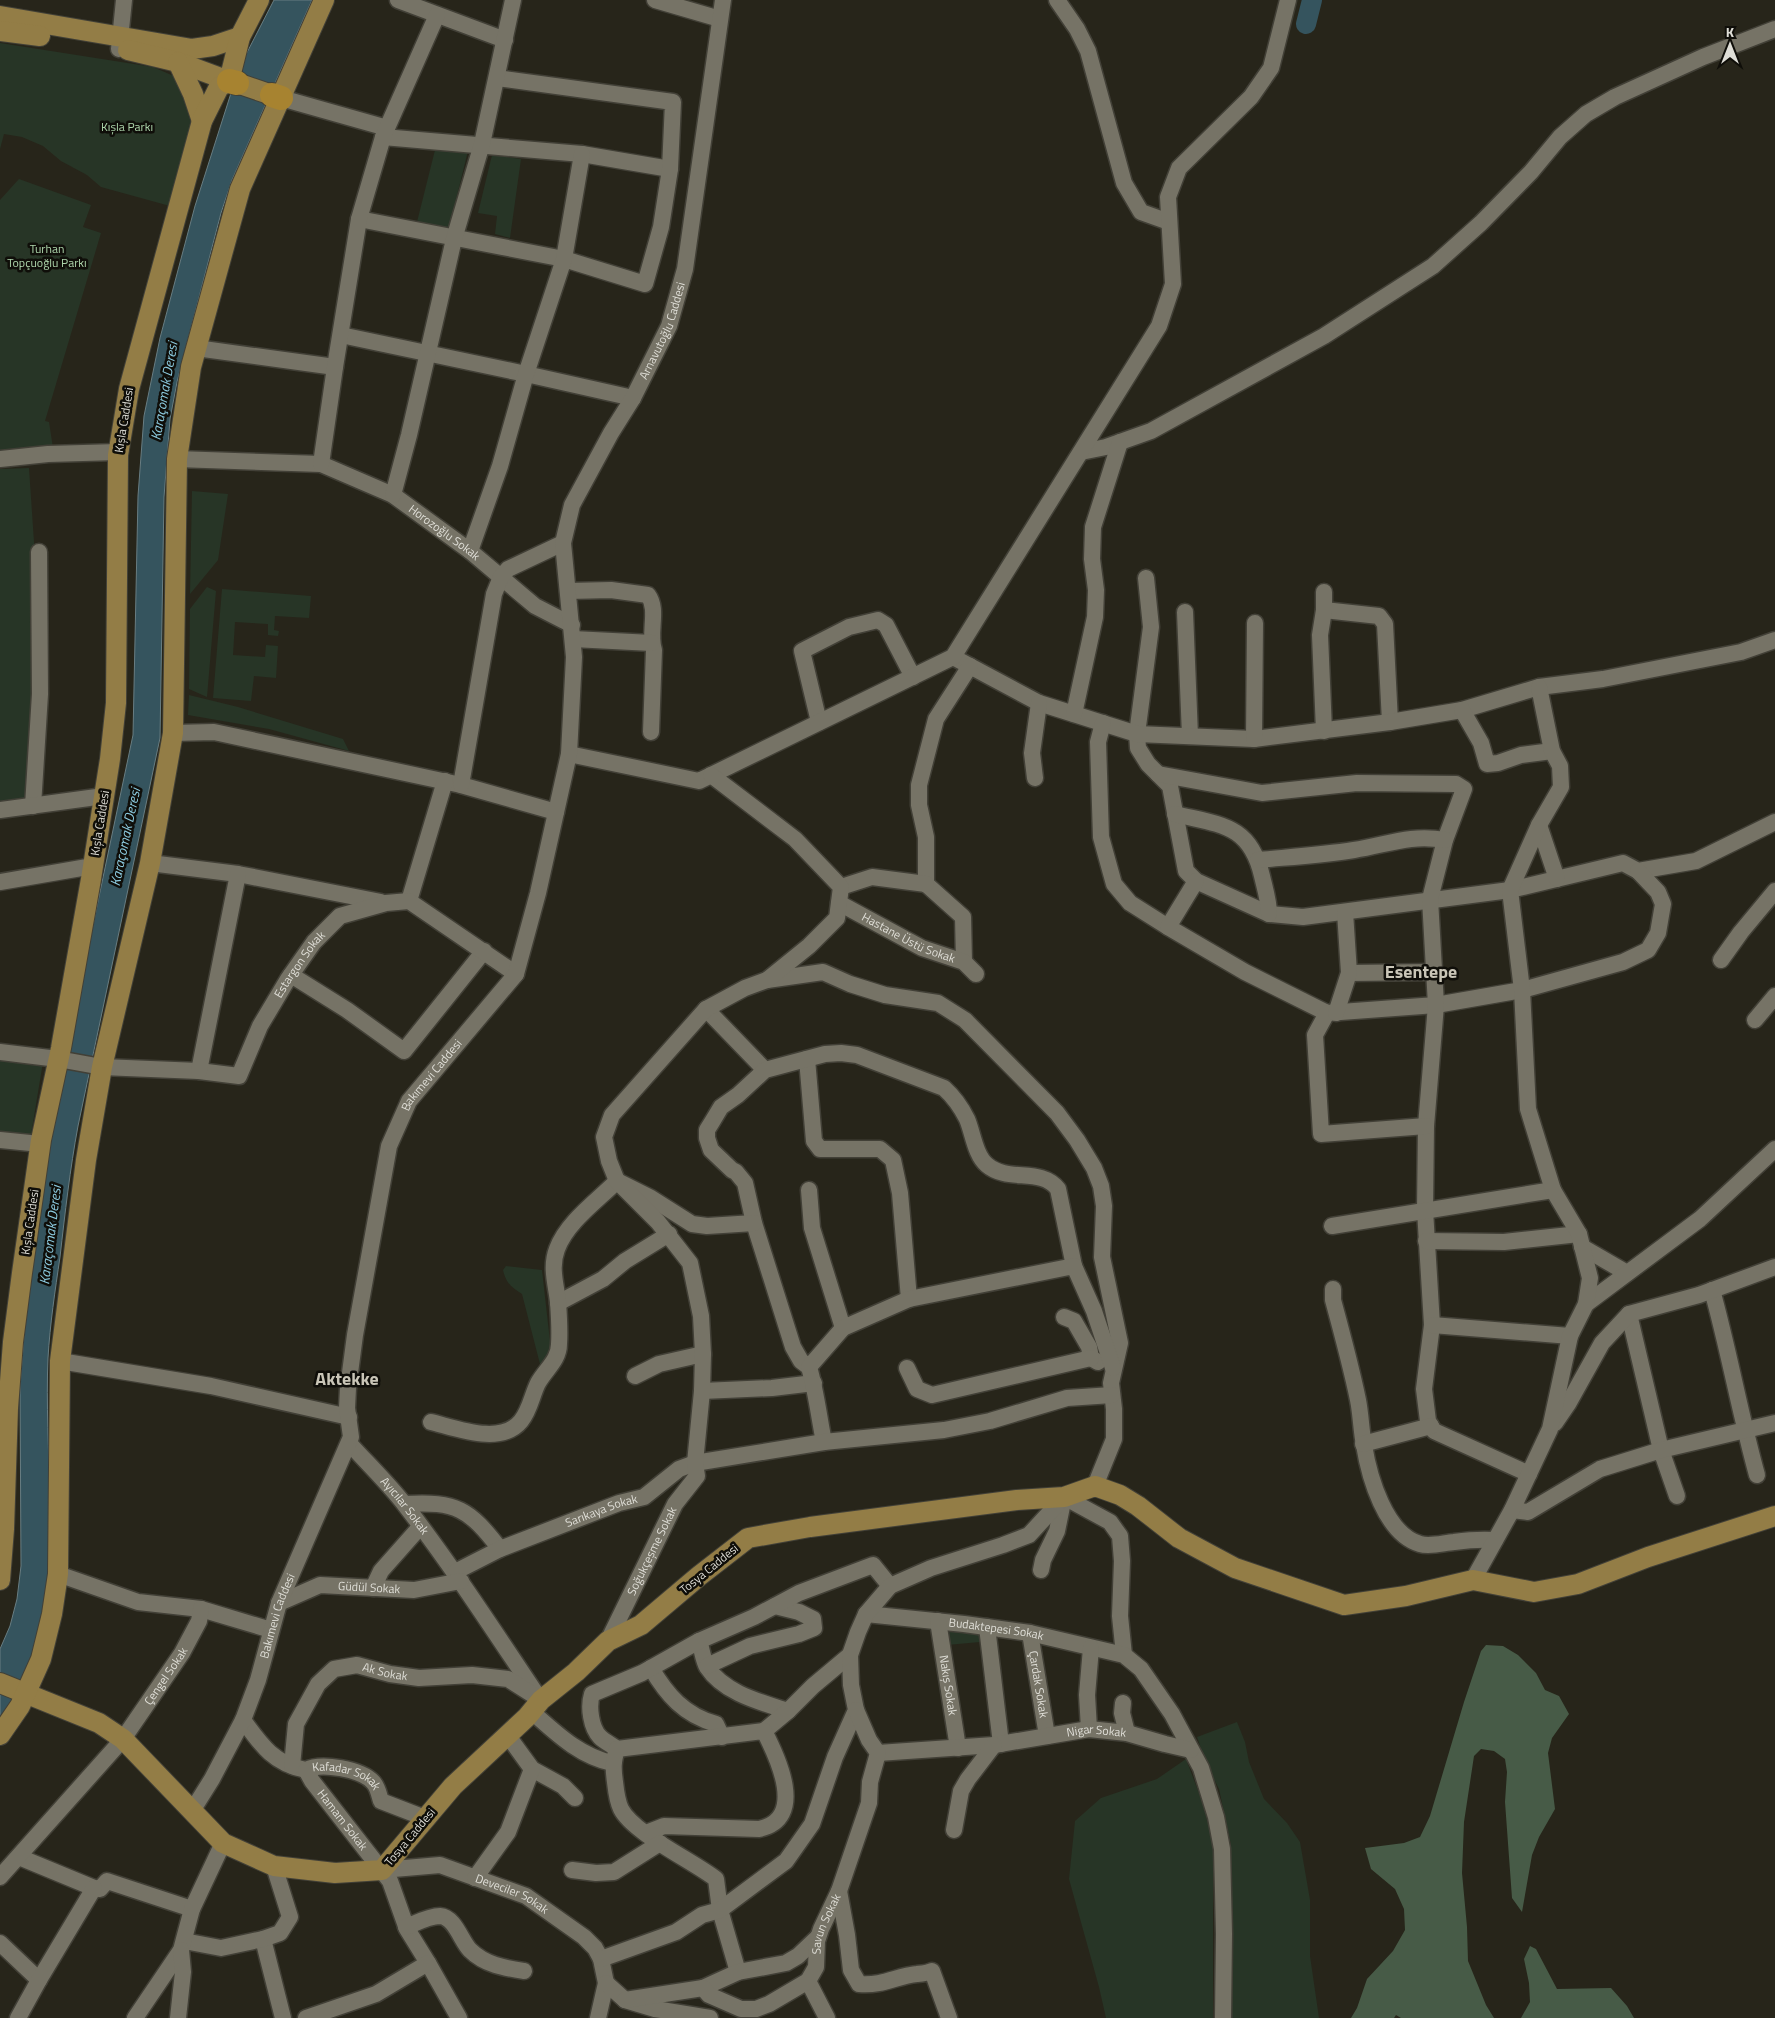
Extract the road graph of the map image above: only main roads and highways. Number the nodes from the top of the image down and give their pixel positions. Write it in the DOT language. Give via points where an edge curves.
graph roads {
  1 [pos="258,0"];
  2 [pos="324,0"];
  3 [pos="0,16"];
  4 [pos="0,31"];
  5 [pos="240,37"];
  6 [pos="120,42"];
  7 [pos="178,62"];
  8 [pos="233,82"];
  9 [pos="276,96"];
  10 [pos="202,121"];
  11 [pos="6,1342"];
  12 [pos="1775,1516"];
  13 [pos="0,1580"];
  14 [pos="0,1683"];
  15 [pos="26,1694"];
  16 [pos="0,1735"];
  1 -- 5 [label="main road"];
  2 -- 9 [label="main road"];
  3 -- 6 [label="main road"];
  4 -- 6 [label="main road"];
  5 -- 6 [label="main road" via="192,49"];
  5 -- 8 [label="main road"];
  6 -- 7 [label="main road"];
  7 -- 8 [label="main road"];
  7 -- 10 [label="main road"];
  8 -- 9 [label="main road"];
  8 -- 10 [label="main road, Kışla Caddesi" via="219,87"];
  9 -- 15 [label="main road" via="240,189 190,367 177,459 172,733 150,863 102,1068 86,1160 61,1356 58,1574 47,1640"];
  10 -- 11 [label="main road, Kışla Caddesi" via="129,389 118,452 116,703 110,759"];
  11 -- 13 [label="main road, Kışla Caddesi" via="8,1408"];
  12 -- 15 [label="main road, Tosya Caddesi" via="1648,1557 1578,1584 1534,1592 1473,1580 1406,1596 1344,1605 1235,1568 1179,1538 1120,1495 1095,1486 1064,1497 1017,1500 748,1538 641,1626 608,1641 536,1706 453,1786 382,1870 335,1873 274,1866 223,1844 123,1739 99,1722"];
  14 -- 15 [label="main road"];
  15 -- 16 [label="main road"];
}
